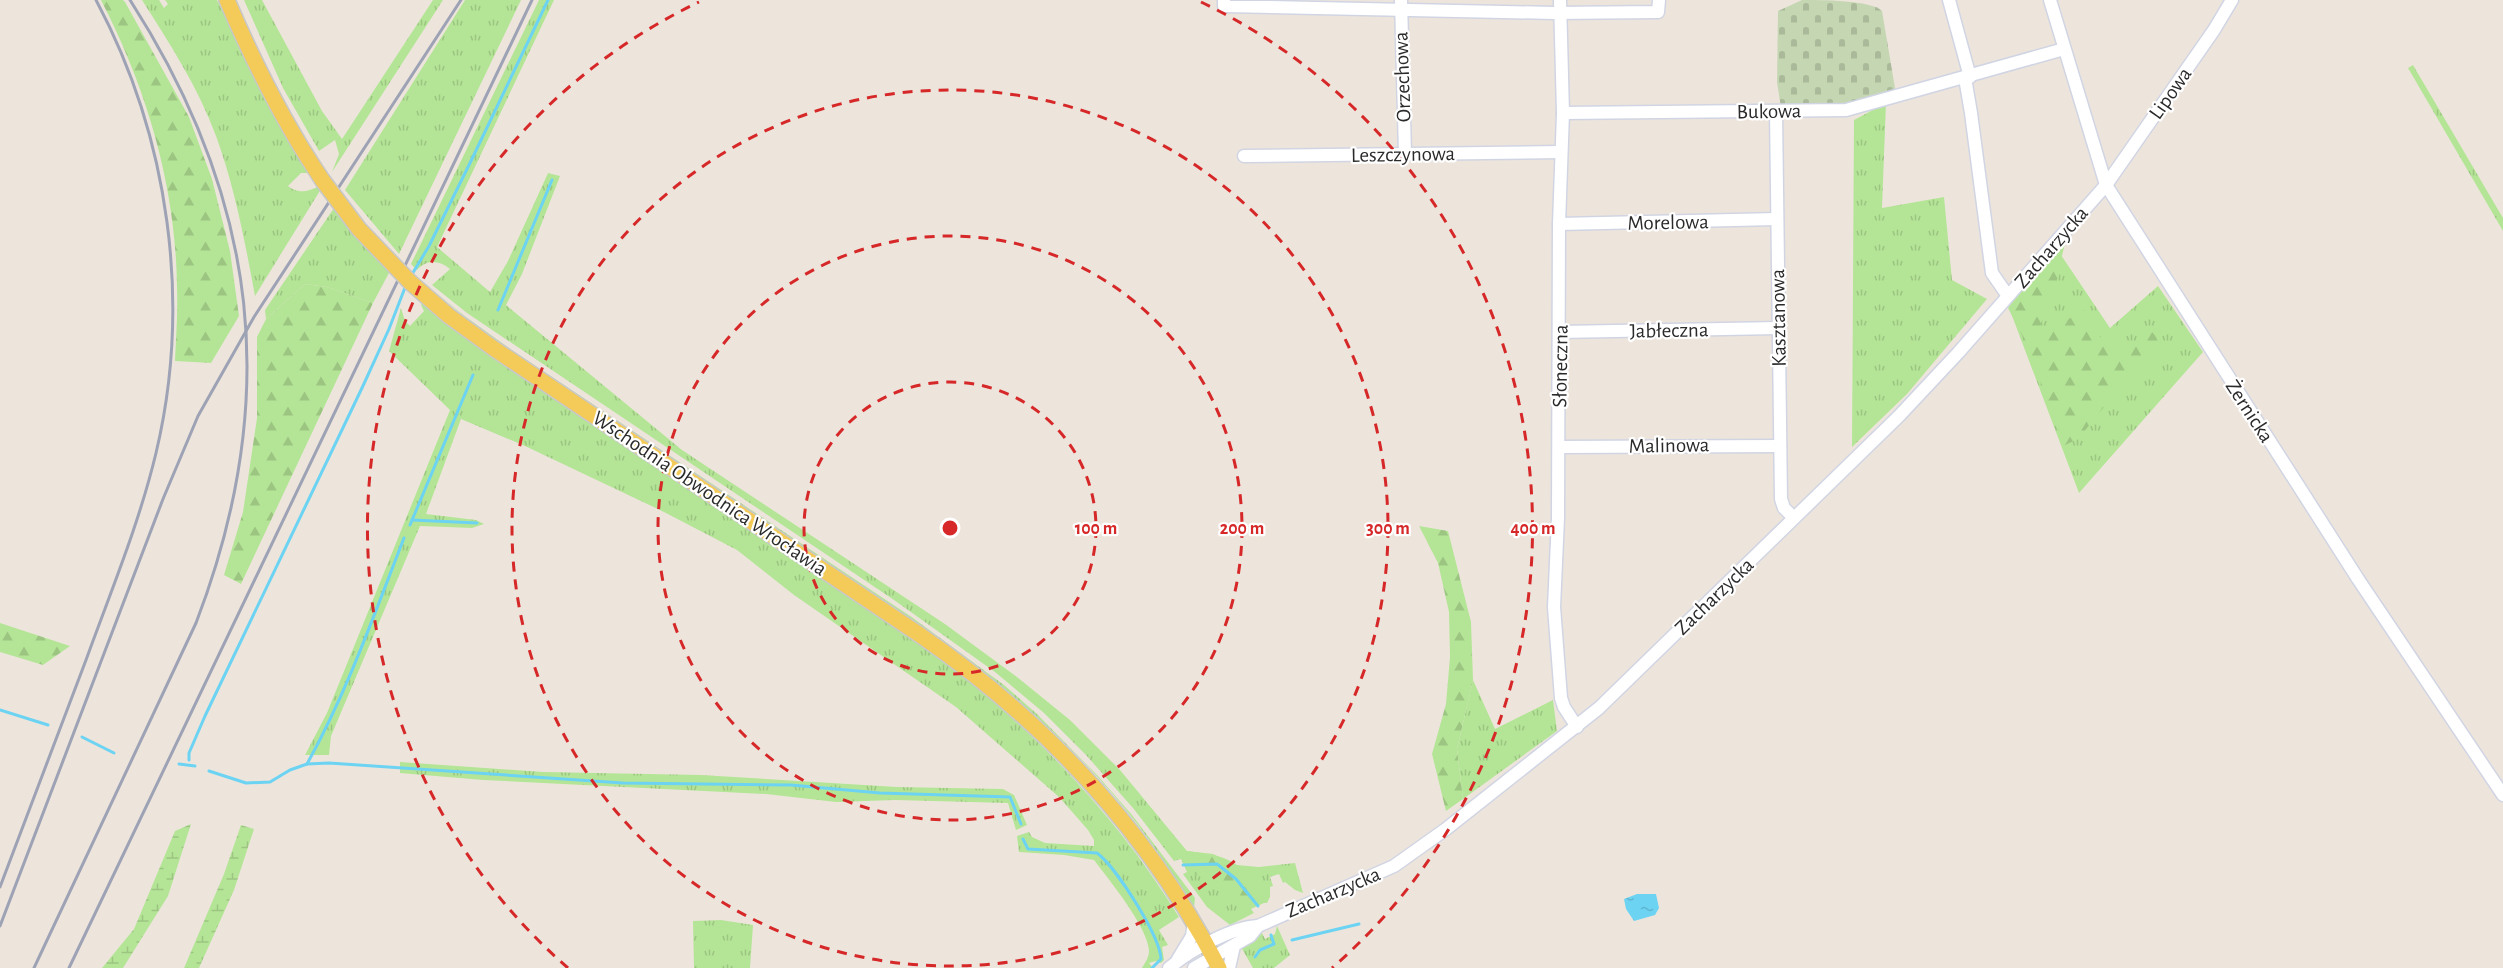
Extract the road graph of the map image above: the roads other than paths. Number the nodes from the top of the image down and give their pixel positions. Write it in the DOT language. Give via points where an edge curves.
graph roads {
  1 [pos="227,0"];
  2 [pos="1560,0"];
  3 [pos="1659,0"];
  4 [pos="1949,0"];
  5 [pos="2050,0"];
  6 [pos="2232,0"];
  7 [pos="1224,3"];
  8 [pos="1400,5"];
  9 [pos="1560,13"];
  10 [pos="2064,49"];
  11 [pos="1967,77"];
  12 [pos="1776,112"];
  13 [pos="1563,113"];
  14 [pos="1561,152"];
  15 [pos="1405,154"];
  16 [pos="1244,156"];
  17 [pos="2106,185"];
  18 [pos="1777,219"];
  19 [pos="1559,224"];
  20 [pos="2008,296"];
  21 [pos="1778,328"];
  22 [pos="1560,332"];
  23 [pos="1780,446"];
  24 [pos="1558,447"];
  25 [pos="1794,518"];
  26 [pos="1577,727"];
  27 [pos="2503,795"];
  28 [pos="1194,922"];
  29 [pos="1258,926"];
  30 [pos="1234,946"];
  31 [pos="1213,957"];
  32 [pos="1173,965"];
  33 [pos="1194,968"];
  34 [pos="1229,968"];
  1 -- 28 [label="main road, Wschodnia Obwodnica Wrocławia, bridge" via="296,140 359,229 410,282 493,348 854,589 992,688 1048,737 1106,799"];
  2 -- 9 [label="street, Słoneczna"];
  3 -- 9 [label="street" via="1658,12"];
  4 -- 11 [label="street"];
  5 -- 10 [label="street, Żernicka"];
  6 -- 17 [label="street, Lipowa"];
  7 -- 8 [label="street"];
  8 -- 9 [label="street"];
  8 -- 15 [label="street, Orzechowa"];
  9 -- 13 [label="street, Słoneczna"];
  10 -- 11 [label="street, Bukowa"];
  10 -- 17 [label="street, Żernicka"];
  11 -- 12 [label="street, Bukowa" via="1846,110"];
  11 -- 20 [label="street" via="1992,273"];
  12 -- 13 [label="street, Bukowa"];
  12 -- 18 [label="street, Kasztanowa"];
  13 -- 14 [label="street, Słoneczna"];
  14 -- 15 [label="street, Leszczynowa"];
  14 -- 19 [label="street, Słoneczna"];
  15 -- 16 [label="street, Leszczynowa"];
  17 -- 20 [label="street, Zacharzycka"];
  17 -- 27 [label="street, Żernicka" via="2358,579"];
  18 -- 19 [label="street, Morelowa"];
  18 -- 21 [label="street, Kasztanowa"];
  19 -- 22 [label="street, Słoneczna"];
  20 -- 25 [label="street, Zacharzycka" via="1899,417"];
  21 -- 22 [label="street, Jabłeczna"];
  21 -- 23 [label="street, Kasztanowa"];
  22 -- 24 [label="street, Słoneczna"];
  23 -- 24 [label="street, Malinowa"];
  23 -- 25 [label="street, Kasztanowa" via="1781,499"];
  24 -- 26 [label="street, Słoneczna" via="1554,607 1559,686 1564,707"];
  25 -- 26 [label="street, Zacharzycka"];
  26 -- 29 [label="street, Zacharzycka" via="1394,866"];
  28 -- 31 [label="main road, Wschodnia Obwodnica Wrocławia"];
  28 -- 32 [label="street" via="1191,936"];
  29 -- 30 [label="street, Zacharzycka"];
  29 -- 31 [label="street, Zacharzycka" via="1244,926"];
  30 -- 31 [label="street, Zacharzycka"];
  30 -- 34 [label="street"];
  31 -- 32 [label="street, Zacharzycka"];
  31 -- 33 [label="street, Zacharzycka"];
}
